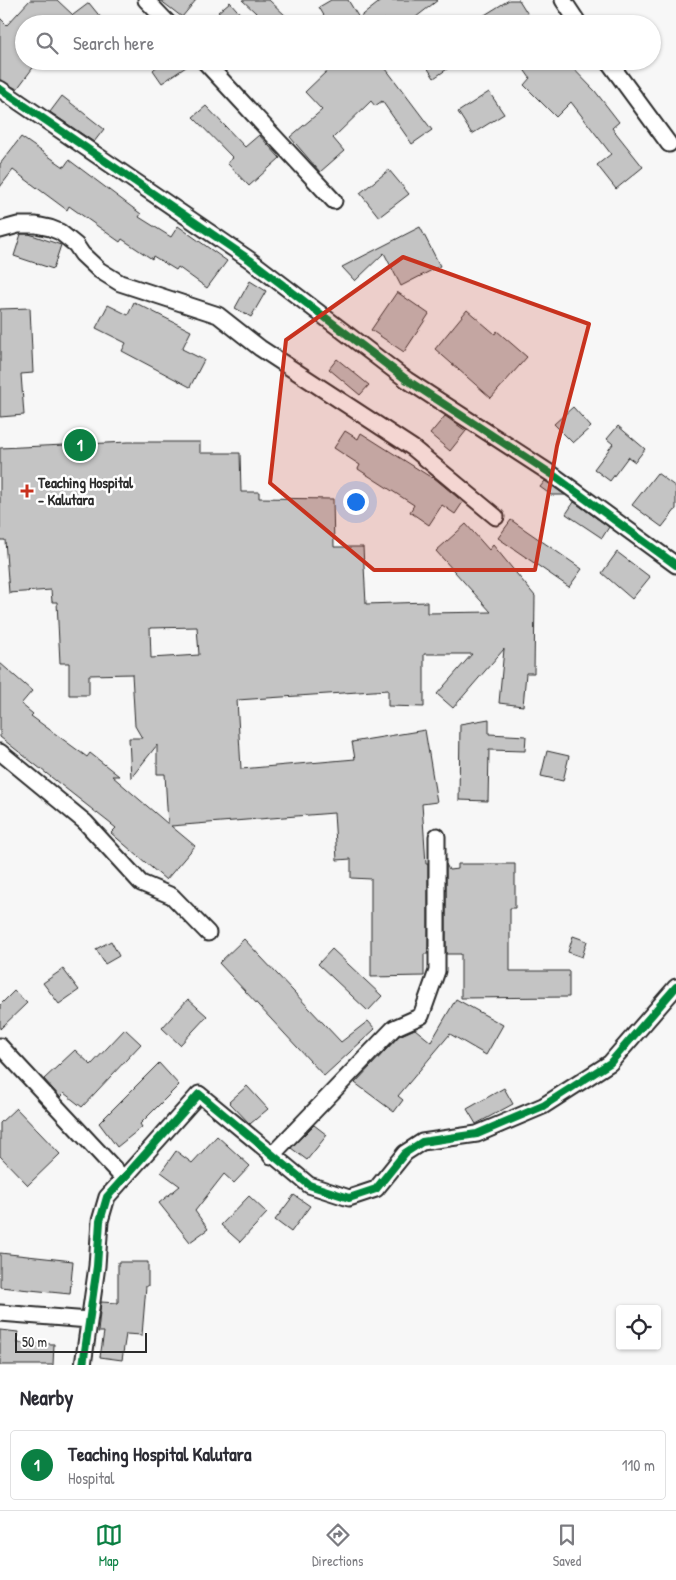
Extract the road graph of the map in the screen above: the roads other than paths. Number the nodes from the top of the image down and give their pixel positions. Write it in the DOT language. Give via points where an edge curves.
graph roads {
  1 [pos="146,0"];
  2 [pos="563,0"];
  3 [pos="160,15"];
  4 [pos="573,15"];
  5 [pos="212,70"];
  6 [pos="615,70"];
  7 [pos="0,90"];
  8 [pos="669,144"];
  9 [pos="334,201"];
  10 [pos="0,230"];
  11 [pos="496,517"];
  12 [pos="676,565"];
  13 [pos="0,752"];
  14 [pos="437,836"];
  15 [pos="208,933"];
  16 [pos="676,987"];
  17 [pos="0,1046"];
  18 [pos="271,1156"];
  19 [pos="123,1178"];
  20 [pos="0,1313"];
  21 [pos="89,1320"];
  22 [pos="83,1365"];
  1 -- 3 [label="street"];
  2 -- 4 [label="street"];
  5 -- 9 [label="street"];
  6 -- 8 [label="street"];
  7 -- 12 [label="street" via="250,260 407,380 553,475"];
  10 -- 11 [label="street" via="27,225 50,228 60,232 99,270 120,283 218,315 267,353 413,448"];
  13 -- 15 [label="street" via="85,822 141,883 172,896"];
  14 -- 18 [label="street" via="437,971 421,1016 394,1028"];
  16 -- 18 [label="street" via="610,1063 543,1106 477,1134 422,1142 405,1153 376,1189 349,1198 309,1185"];
  17 -- 19 [label="street"];
  18 -- 19 [label="street" via="199,1094"];
  19 -- 21 [label="street" via="107,1197 100,1221"];
  20 -- 21 [label="street"];
  21 -- 22 [label="street"];
}
